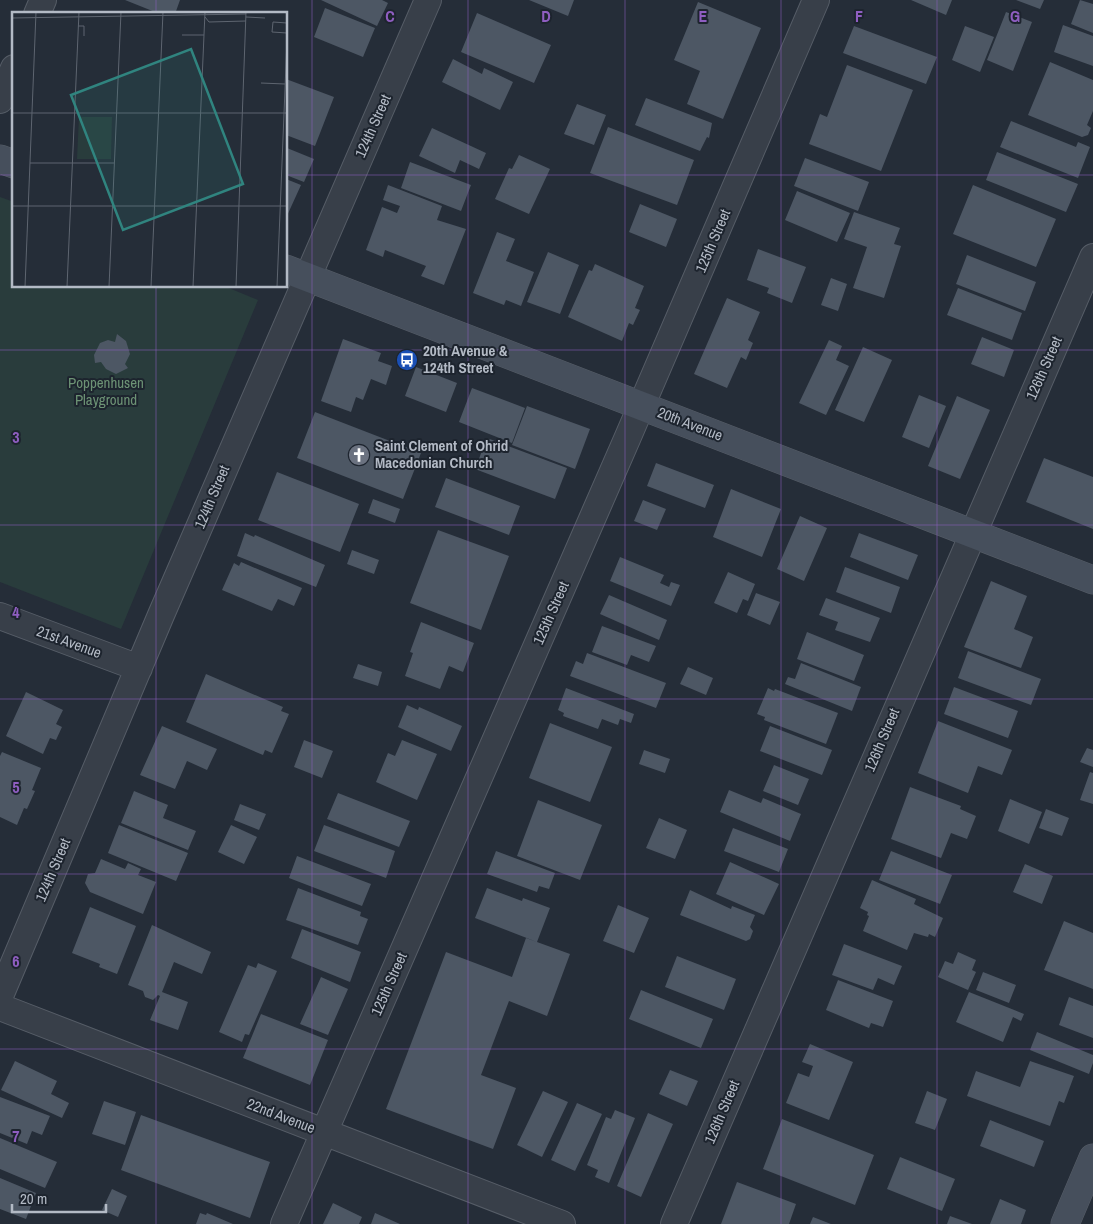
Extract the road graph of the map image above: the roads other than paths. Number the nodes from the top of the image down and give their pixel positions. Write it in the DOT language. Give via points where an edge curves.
graph roads {
  1 [pos="43,0"];
  2 [pos="428,0"];
  3 [pos="816,0"];
  4 [pos="38,12"];
  5 [pos="12,73"];
  6 [pos="0,100"];
  7 [pos="0,159"];
  8 [pos="12,163"];
  9 [pos="1093,257"];
  10 [pos="296,273"];
  11 [pos="642,406"];
  12 [pos="972,533"];
  13 [pos="1093,580"];
  14 [pos="0,616"];
  15 [pos="139,668"];
  16 [pos="0,996"];
  17 [pos="0,1007"];
  18 [pos="324,1133"];
  19 [pos="1093,1158"];
  20 [pos="284,1224"];
  21 [pos="562,1224"];
  22 [pos="674,1224"];
  23 [pos="1065,1224"];
  1 -- 4 [label="street"];
  2 -- 10 [label="street, 124th Street"];
  3 -- 11 [label="street, 125th Street"];
  5 -- 6 [label="street"];
  7 -- 8 [label="street"];
  9 -- 12 [label="street, 126th Street"];
  10 -- 11 [label="street, 20th Avenue"];
  10 -- 15 [label="street, 124th Street"];
  11 -- 12 [label="street, 20th Avenue"];
  11 -- 18 [label="street, 125th Street"];
  12 -- 13 [label="street, 20th Avenue"];
  12 -- 22 [label="street, 126th Street"];
  14 -- 15 [label="street, 21st Avenue"];
  15 -- 16 [label="street, 124th Street"];
  17 -- 18 [label="street, 22nd Avenue"];
  18 -- 20 [label="street, 125th Street"];
  18 -- 21 [label="street, 22nd Avenue"];
  19 -- 23 [label="street"];
}
